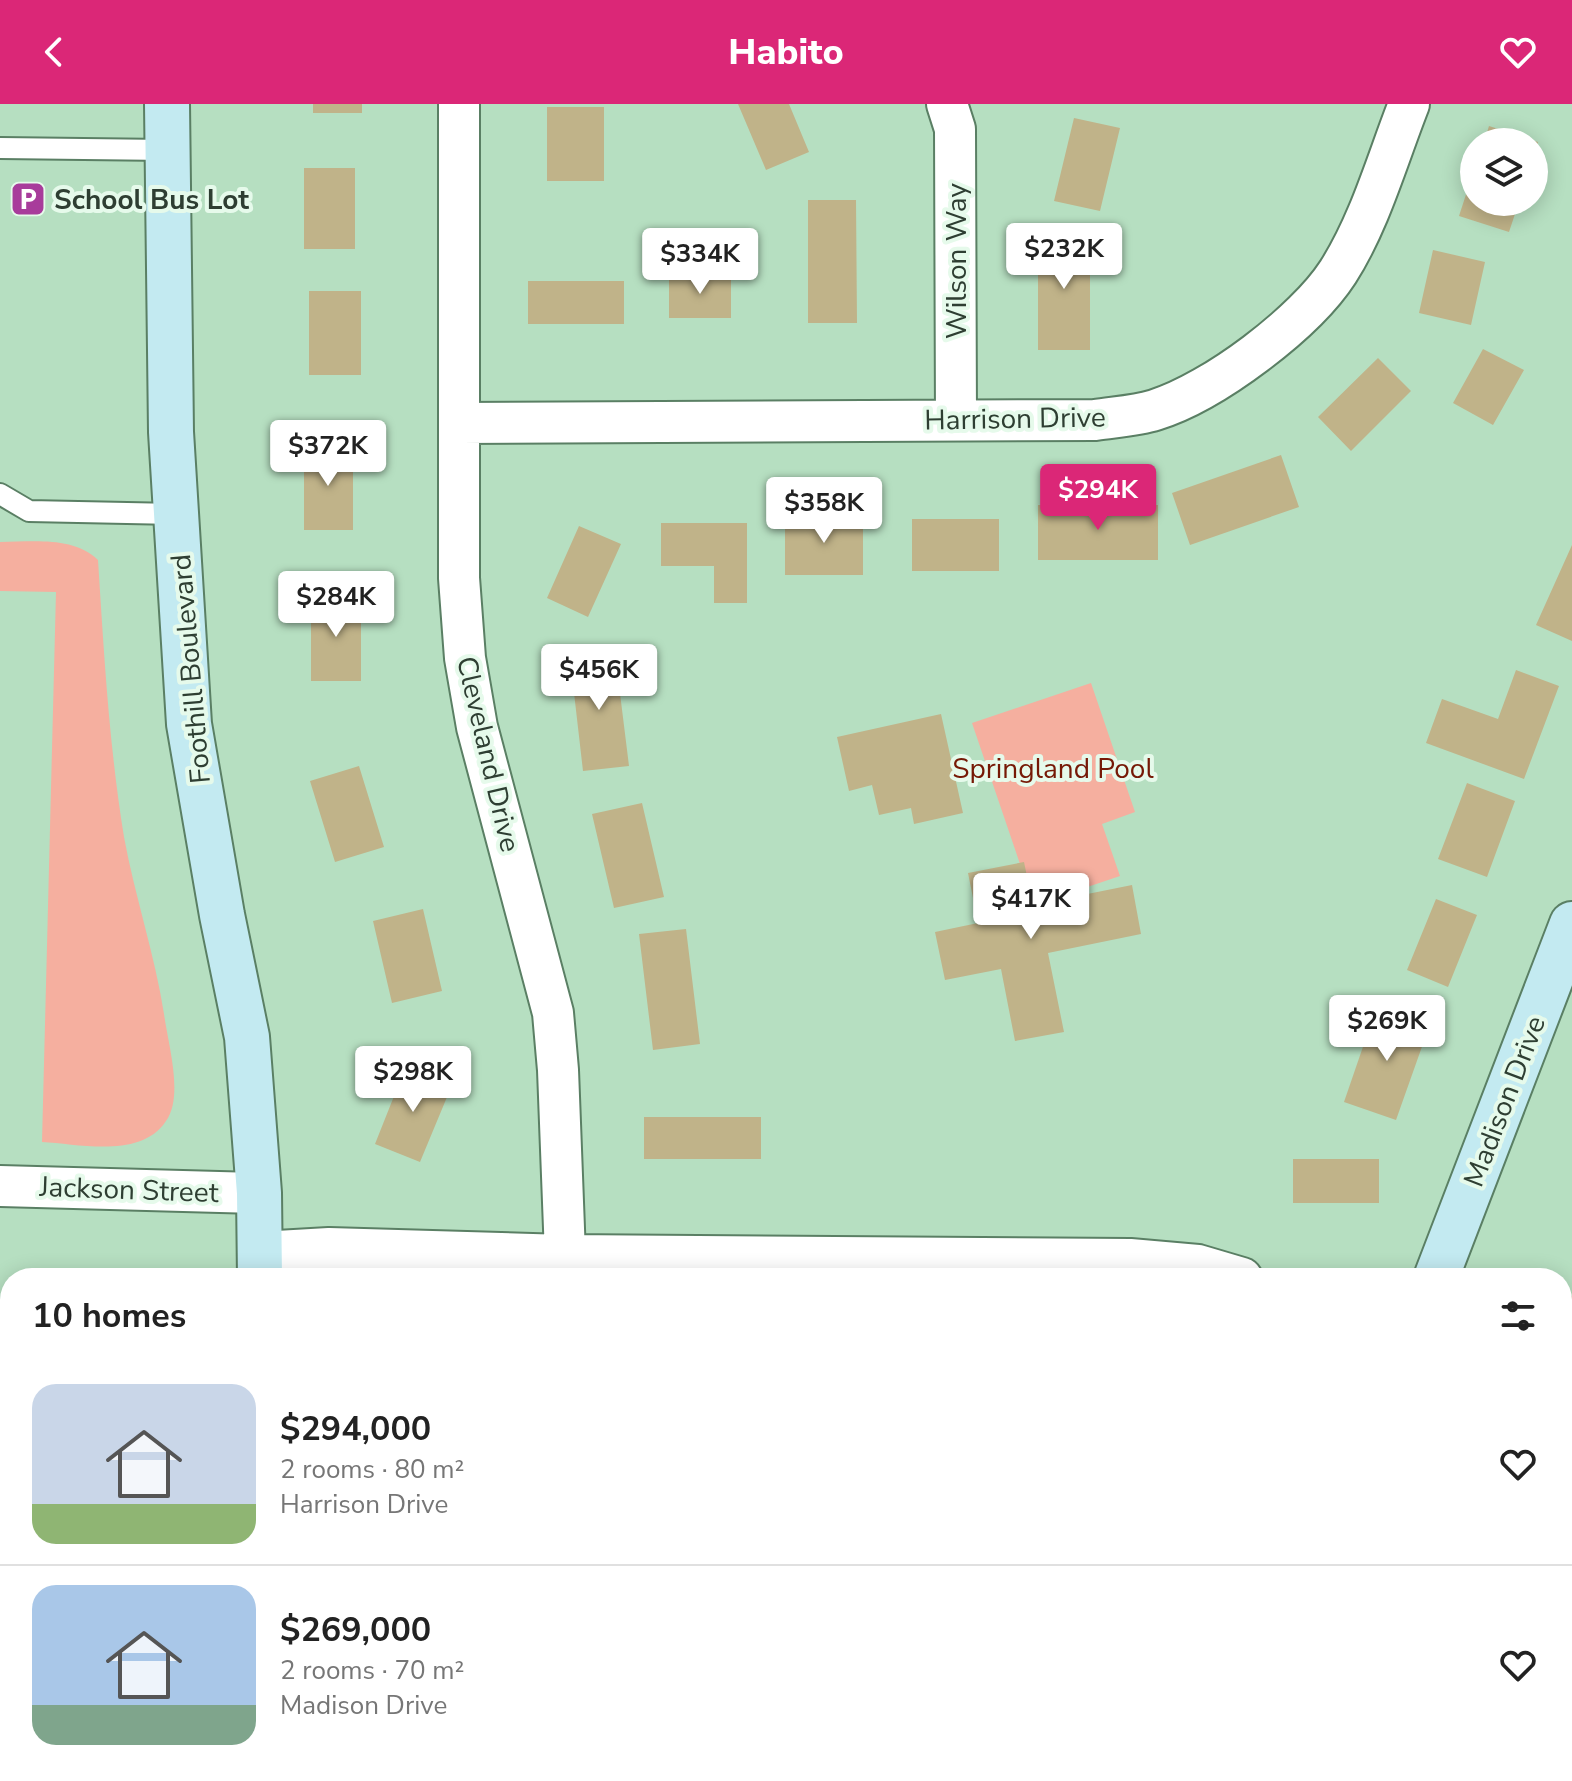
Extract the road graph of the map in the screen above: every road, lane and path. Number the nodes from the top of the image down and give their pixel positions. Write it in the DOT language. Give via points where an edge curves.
graph roads {
  1 [pos="167,104"];
  2 [pos="459,104"];
  3 [pos="947,104"];
  4 [pos="1409,104"];
  5 [pos="0,148"];
  6 [pos="167,150"];
  7 [pos="956,420"];
  8 [pos="460,423"];
  9 [pos="0,494"];
  10 [pos="176,514"];
  11 [pos="1572,924"];
  12 [pos="0,1186"];
  13 [pos="259,1193"];
  14 [pos="565,1255"];
  15 [pos="260,1265"];
  16 [pos="1208,1268"];
  17 [pos="1440,1268"];
  1 -- 6 [label="main road, Foothill Boulevard"];
  2 -- 8 [label="street, Cleveland Drive"];
  3 -- 7 [label="street, Wilson Way" via="955,129"];
  4 -- 7 [label="street, Harrison Drive" via="1338,271 1313,306 1263,348 1214,382 1155,410 1095,420"];
  5 -- 6 [label="lane"];
  6 -- 10 [label="main road, Foothill Boulevard"];
  7 -- 8 [label="street, Harrison Drive"];
  8 -- 14 [label="street, Cleveland Drive" via="459,578 465,658 477,727 553,1013"];
  9 -- 10 [label="lane" via="29,511"];
  10 -- 13 [label="main road, Foothill Boulevard" via="189,724 247,1037"];
  11 -- 17 [label="main road, Madison Drive"];
  12 -- 13 [label="street, Jackson Street"];
  13 -- 15 [label="main road, Foothill Boulevard"];
  14 -- 15 [label="street" via="329,1248"];
  14 -- 16 [label="street" via="1130,1259"];
}
